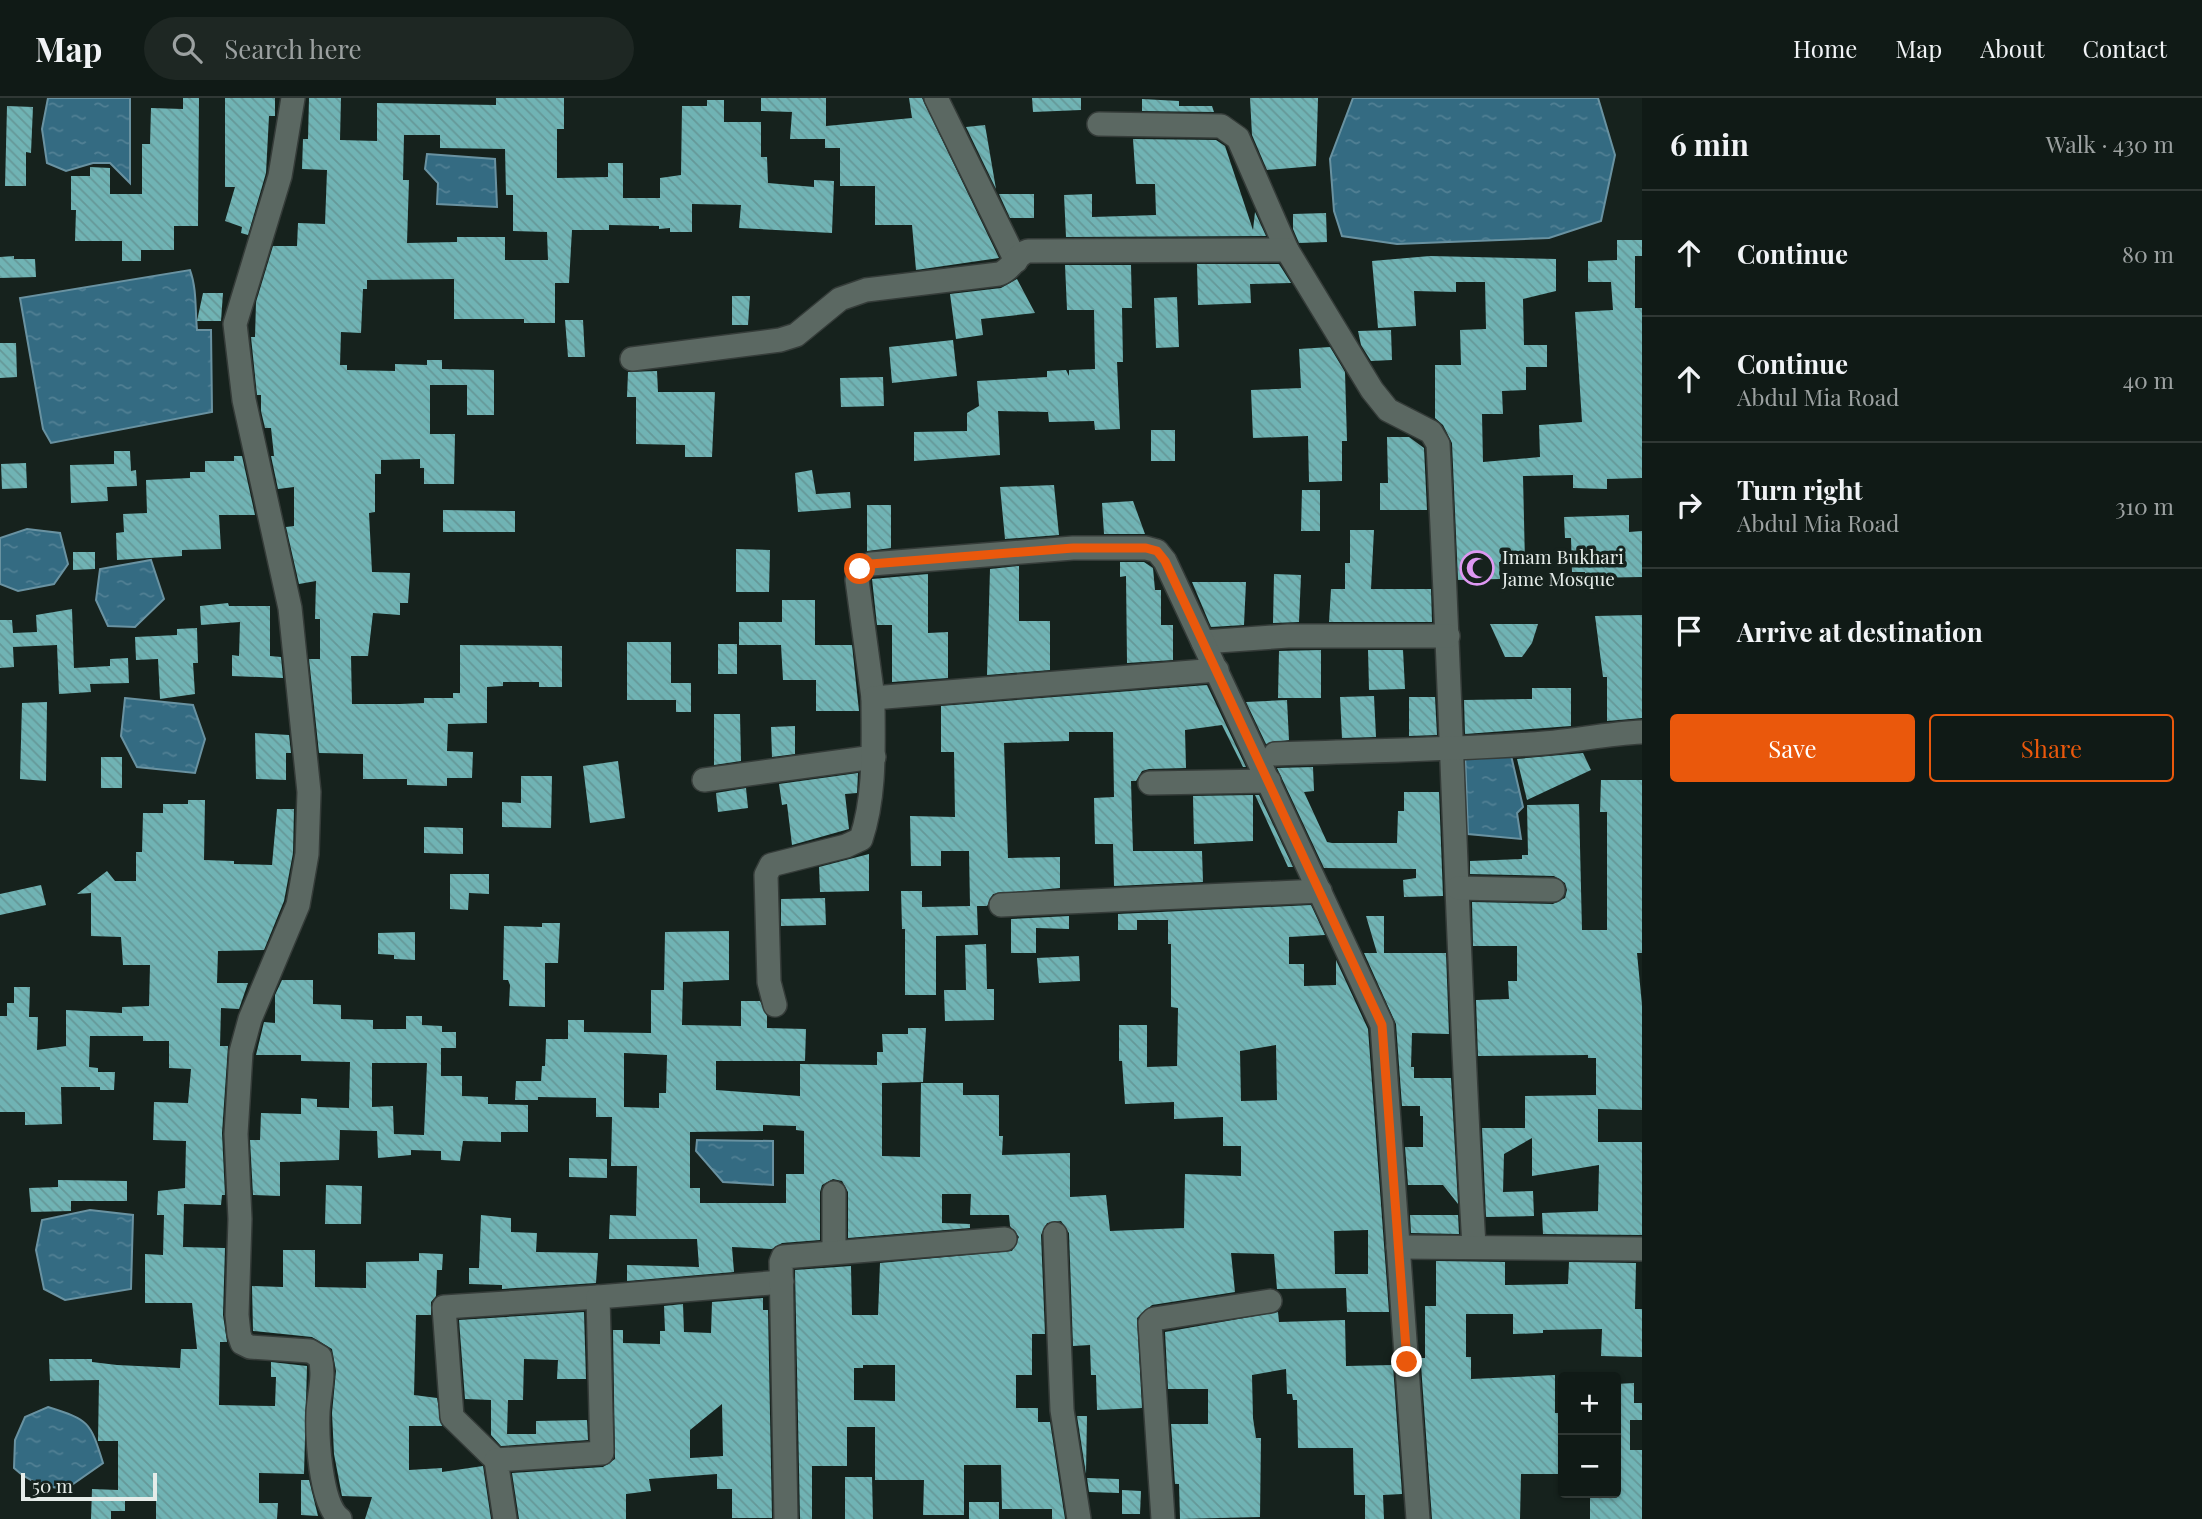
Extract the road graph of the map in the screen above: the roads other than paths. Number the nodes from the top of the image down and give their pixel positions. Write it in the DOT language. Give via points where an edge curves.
graph roads {
  1 [pos="293,98"];
  2 [pos="936,98"];
  3 [pos="1099,124"];
  4 [pos="1286,250"];
  5 [pos="1016,261"];
  6 [pos="632,359"];
  7 [pos="1448,636"];
  8 [pos="1203,642"];
  9 [pos="1217,670"];
  10 [pos="873,698"];
  11 [pos="1642,732"];
  12 [pos="1454,747"];
  13 [pos="1275,754"];
  14 [pos="874,757"];
  15 [pos="704,780"];
  16 [pos="1269,781"];
  17 [pos="1150,783"];
  18 [pos="1458,888"];
  19 [pos="1553,890"];
  20 [pos="1320,891"];
  21 [pos="1001,905"];
  22 [pos="775,1005"];
  23 [pos="834,1194"];
  24 [pos="1055,1234"];
  25 [pos="1005,1239"];
  26 [pos="1474,1246"];
  27 [pos="1398,1247"];
  28 [pos="1642,1249"];
  29 [pos="834,1252"];
  30 [pos="782,1282"];
  31 [pos="598,1297"];
  32 [pos="1270,1301"];
  33 [pos="496,1460"];
  34 [pos="340,1519"];
  35 [pos="505,1519"];
  36 [pos="786,1519"];
  37 [pos="1079,1519"];
  38 [pos="1163,1519"];
  39 [pos="1418,1519"];
  1 -- 34 [label="street" via="280,176 235,324 244,400 290,608 309,792 307,855 294,917 250,1019 241,1052 236,1134 240,1219 237,1315 242,1343 310,1351 320,1357 324,1370 319,1441 326,1494"];
  2 -- 5 [label="street"];
  3 -- 4 [label="street" via="1221,126 1238,138"];
  4 -- 5 [label="street" via="1028,251"];
  4 -- 7 [label="street" via="1372,390 1388,410 1431,432 1438,444"];
  5 -- 6 [label="street" via="1010,270 999,274 866,290 840,299 804,330 779,340"];
  7 -- 8 [label="street" via="1288,636"];
  7 -- 12 [label="street"];
  8 -- 9 [label="street"];
  8 -- 10 [label="street" via="1165,561 1157,551 1146,548 1073,548 871,564 860,569 857,580"];
  9 -- 10 [label="street"];
  9 -- 16 [label="street"];
  10 -- 14 [label="street"];
  11 -- 12 [label="street" via="1581,736 1564,742"];
  12 -- 13 [label="street"];
  12 -- 18 [label="street"];
  14 -- 15 [label="street"];
  14 -- 22 [label="street" via="868,818 861,839 771,865 766,875 769,982"];
  16 -- 17 [label="street"];
  16 -- 20 [label="street"];
  18 -- 19 [label="street"];
  18 -- 26 [label="street"];
  20 -- 21 [label="street"];
  20 -- 27 [label="street" via="1382,1025"];
  23 -- 29 [label="street"];
  24 -- 37 [label="street" via="1062,1410"];
  25 -- 29 [label="street"];
  26 -- 27 [label="street"];
  26 -- 28 [label="street"];
  27 -- 39 [label="street"];
  29 -- 30 [label="street" via="783,1257"];
  30 -- 31 [label="street"];
  30 -- 36 [label="street"];
  31 -- 33 [label="street" via="602,1453"];
  31 -- 33 [label="street" via="444,1307 452,1417"];
  32 -- 38 [label="street" via="1154,1318 1150,1323"];
  33 -- 35 [label="street"];
}
